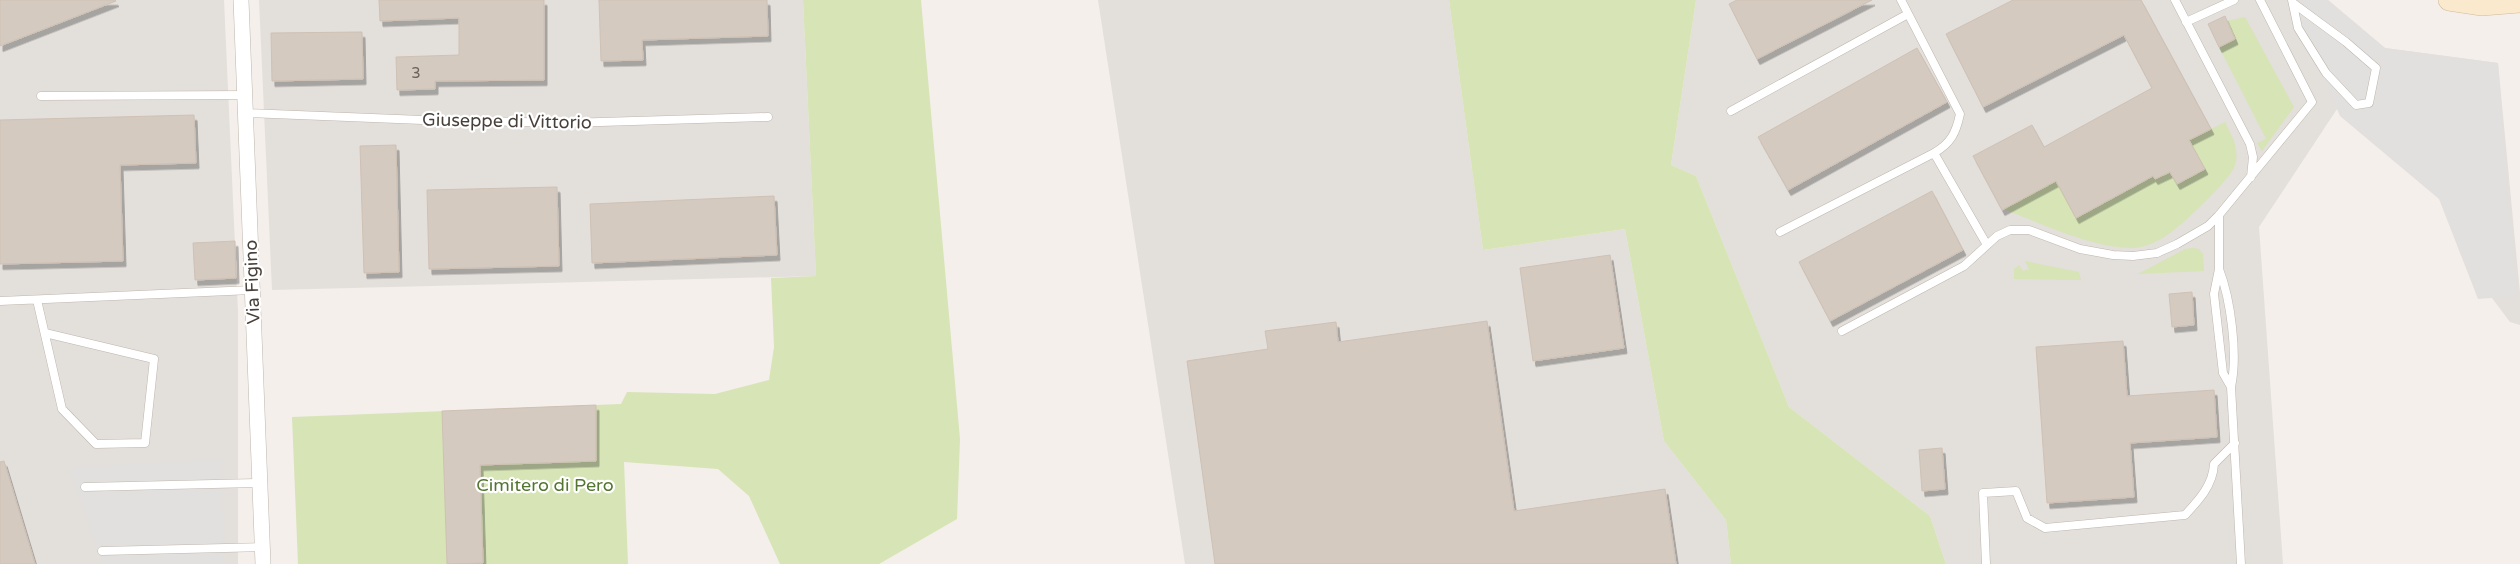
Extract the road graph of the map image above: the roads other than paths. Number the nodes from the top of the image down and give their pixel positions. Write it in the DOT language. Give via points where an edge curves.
graph roads {
  1 [pos="241,0"];
  2 [pos="1901,0"];
  3 [pos="2175,0"];
  4 [pos="2234,0"];
  5 [pos="2260,0"];
  6 [pos="2449,0"];
  7 [pos="2293,1"];
  8 [pos="2520,2"];
  9 [pos="1908,14"];
  10 [pos="2186,22"];
  11 [pos="245,95"];
  12 [pos="41,96"];
  13 [pos="1731,111"];
  14 [pos="245,113"];
  15 [pos="768,117"];
  16 [pos="1934,153"];
  17 [pos="2251,177"];
  18 [pos="2219,215"];
  19 [pos="1780,232"];
  20 [pos="1987,245"];
  21 [pos="2219,269"];
  22 [pos="252,290"];
  23 [pos="37,300"];
  24 [pos="0,302"];
  25 [pos="1842,331"];
  26 [pos="45,334"];
  27 [pos="2231,387"];
  28 [pos="2235,443"];
  29 [pos="260,482"];
  30 [pos="85,487"];
  31 [pos="262,547"];
  32 [pos="102,551"];
  33 [pos="263,564"];
  34 [pos="1986,564"];
  35 [pos="2241,564"];
  1 -- 11 [label="street, Via Figino"];
  2 -- 9 [label="lane"];
  3 -- 10 [label="lane"];
  4 -- 10 [label="lane"];
  5 -- 17 [label="lane" via="2312,102"];
  6 -- 8 [label="street" via="2482,5"];
  7 -- 7 [label="lane" via="2298,28 2326,73 2356,106 2369,102 2376,68"];
  9 -- 13 [label="lane"];
  9 -- 16 [label="lane" via="1960,114 1954,136"];
  10 -- 17 [label="lane" via="2250,144"];
  11 -- 12 [label="lane"];
  11 -- 14 [label="street, Via Figino"];
  14 -- 15 [label="lane, Giuseppe di Vittorio" via="568,123"];
  14 -- 22 [label="street, Via Figino"];
  16 -- 19 [label="lane"];
  16 -- 20 [label="lane"];
  17 -- 18 [label="lane"];
  18 -- 20 [label="lane" via="2208,226 2157,253 2133,256 2080,249 2029,230 2010,230"];
  18 -- 21 [label="lane"];
  20 -- 25 [label="lane" via="1964,266"];
  21 -- 27 [label="lane" via="2228,292 2230,310 2234,372"];
  21 -- 27 [label="lane" via="2214,294 2223,373"];
  22 -- 23 [label="lane"];
  22 -- 29 [label="street, Via Figino"];
  23 -- 24 [label="lane"];
  23 -- 26 [label="lane"];
  26 -- 26 [label="lane" via="154,359 145,442 96,444 62,409"];
  27 -- 28 [label="lane"];
  28 -- 34 [label="lane" via="2214,464 2214,477 2185,515 2045,528 2026,518 2016,491 1983,493"];
  28 -- 35 [label="lane"];
  29 -- 30 [label="lane"];
  29 -- 31 [label="street, Via Figino"];
  31 -- 32 [label="lane"];
  31 -- 33 [label="street, Via Figino"];
}
